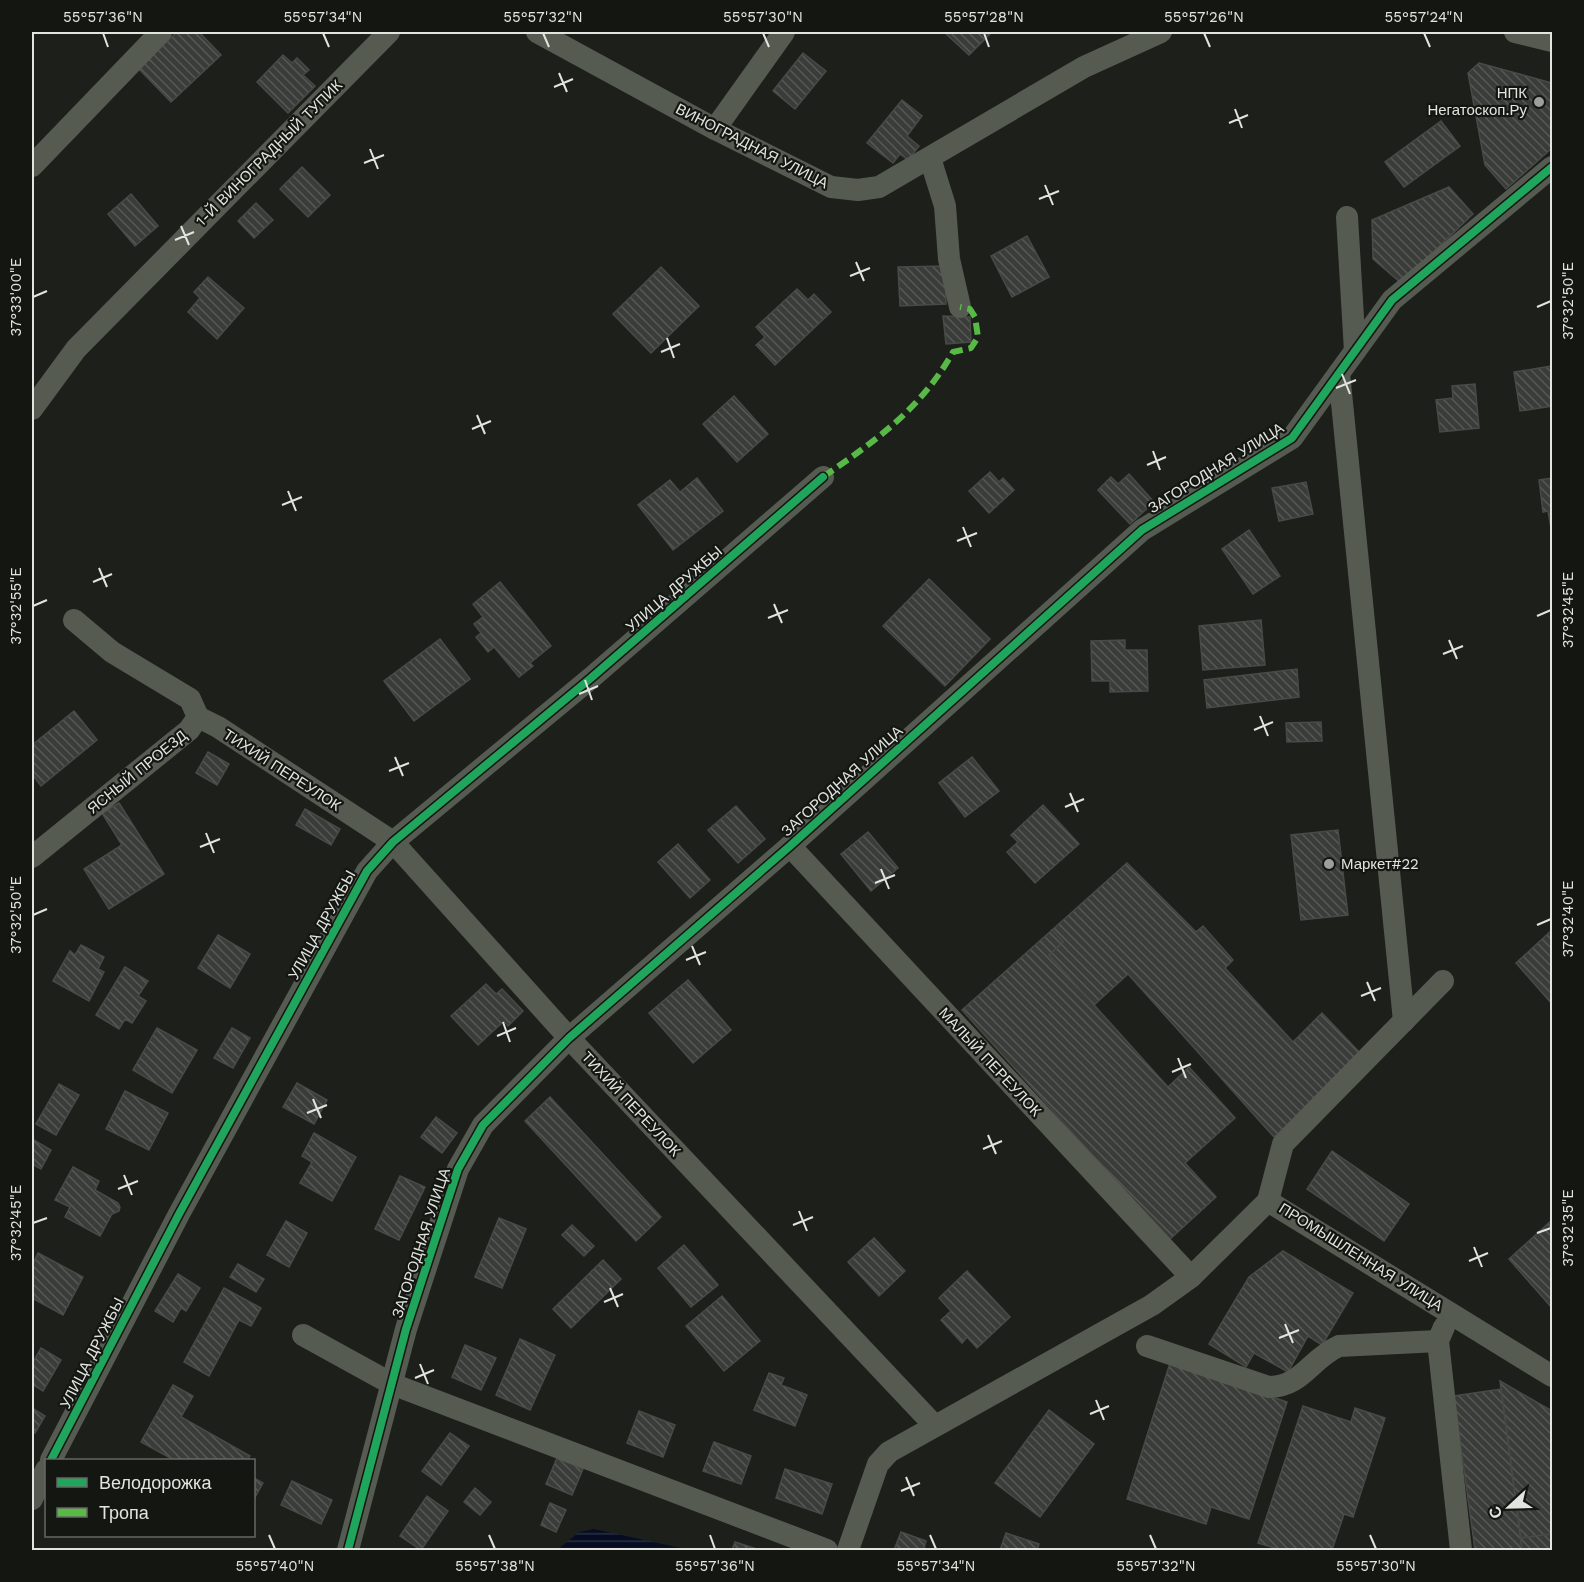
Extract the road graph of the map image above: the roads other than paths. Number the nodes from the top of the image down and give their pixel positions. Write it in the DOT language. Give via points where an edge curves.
graph roads {
  1 [pos="162,32"];
  2 [pos="389,32"];
  3 [pos="537,32"];
  4 [pos="784,32"];
  5 [pos="1161,32"];
  6 [pos="1515,32"];
  7 [pos="1552,41"];
  8 [pos="715,129"];
  9 [pos="930,158"];
  10 [pos="32,166"];
  11 [pos="1552,167"];
  12 [pos="1347,217"];
  13 [pos="960,307"];
  14 [pos="1355,351"];
  15 [pos="1339,373"];
  16 [pos="32,409"];
  17 [pos="824,477"];
  18 [pos="74,620"];
  19 [pos="198,717"];
  20 [pos="393,842"];
  21 [pos="790,846"];
  22 [pos="32,857"];
  23 [pos="1443,981"];
  24 [pos="1404,1021"];
  25 [pos="568,1038"];
  26 [pos="1268,1200"];
  27 [pos="1191,1277"];
  28 [pos="1450,1312"];
  29 [pos="303,1335"];
  30 [pos="1438,1341"];
  31 [pos="1147,1346"];
  32 [pos="1552,1376"];
  33 [pos="392,1384"];
  34 [pos="934,1425"];
  35 [pos="52,1459"];
  36 [pos="45,1472"];
  37 [pos="32,1499"];
  38 [pos="348,1551"];
  39 [pos="827,1551"];
  40 [pos="848,1551"];
  41 [pos="1461,1551"];
  1 -- 10 [label="street"];
  2 -- 16 [label="street, 1-Й ВИНОГРАДНЫЙ ТУПИК" via="76,349"];
  3 -- 8 [label="street, ВИНОГРАДНАЯ УЛИЦА"];
  4 -- 8 [label="street"];
  5 -- 9 [label="street, ВИНОГРАДНАЯ УЛИЦА" via="1084,67"];
  6 -- 7 [label="street"];
  8 -- 9 [label="street, ВИНОГРАДНАЯ УЛИЦА" via="831,187 879,187"];
  9 -- 13 [label="street" via="945,206 949,259"];
  11 -- 14 [label="street, ЗАГОРОДНАЯ УЛИЦА" via="1392,300"];
  12 -- 14 [label="street"];
  14 -- 15 [label="street, ЗАГОРОДНАЯ УЛИЦА"];
  15 -- 21 [label="street, ЗАГОРОДНАЯ УЛИЦА" via="1293,438 1142,530"];
  15 -- 24 [label="street"];
  17 -- 20 [label="street, УЛИЦА ДРУЖБЫ"];
  18 -- 19 [label="street, ЯСНЫЙ ПРОЕЗД" via="111,652 190,699"];
  19 -- 20 [label="street, ТИХИЙ ПЕРЕУЛОК"];
  19 -- 22 [label="street, ЯСНЫЙ ПРОЕЗД" via="189,730"];
  20 -- 25 [label="street, ТИХИЙ ПЕРЕУЛОК"];
  20 -- 35 [label="street, УЛИЦА ДРУЖБЫ" via="361,882 178,1214"];
  21 -- 25 [label="street, ЗАГОРОДНАЯ УЛИЦА"];
  21 -- 27 [label="street, МАЛЫЙ ПЕРЕУЛОК"];
  23 -- 24 [label="street"];
  24 -- 26 [label="street" via="1282,1144"];
  25 -- 33 [label="street, ЗАГОРОДНАЯ УЛИЦА" via="483,1125 458,1169"];
  25 -- 34 [label="street, ТИХИЙ ПЕРЕУЛОК"];
  26 -- 27 [label="street, ПРОМЫШЛЕННАЯ УЛИЦА"];
  26 -- 28 [label="street, ПРОМЫШЛЕННАЯ УЛИЦА"];
  27 -- 34 [label="street, ПРОМЫШЛЕННАЯ УЛИЦА" via="1152,1305"];
  28 -- 30 [label="street"];
  28 -- 32 [label="street, ПРОМЫШЛЕННАЯ УЛИЦА"];
  29 -- 33 [label="street"];
  30 -- 31 [label="street" via="1339,1346 1326,1352 1297,1380 1269,1387"];
  30 -- 41 [label="street"];
  33 -- 38 [label="street, ЗАГОРОДНАЯ УЛИЦА"];
  33 -- 39 [label="street"];
  34 -- 40 [label="street, ПРОМЫШЛЕННАЯ УЛИЦА" via="889,1452 878,1464"];
  36 -- 37 [label="street"];
}
